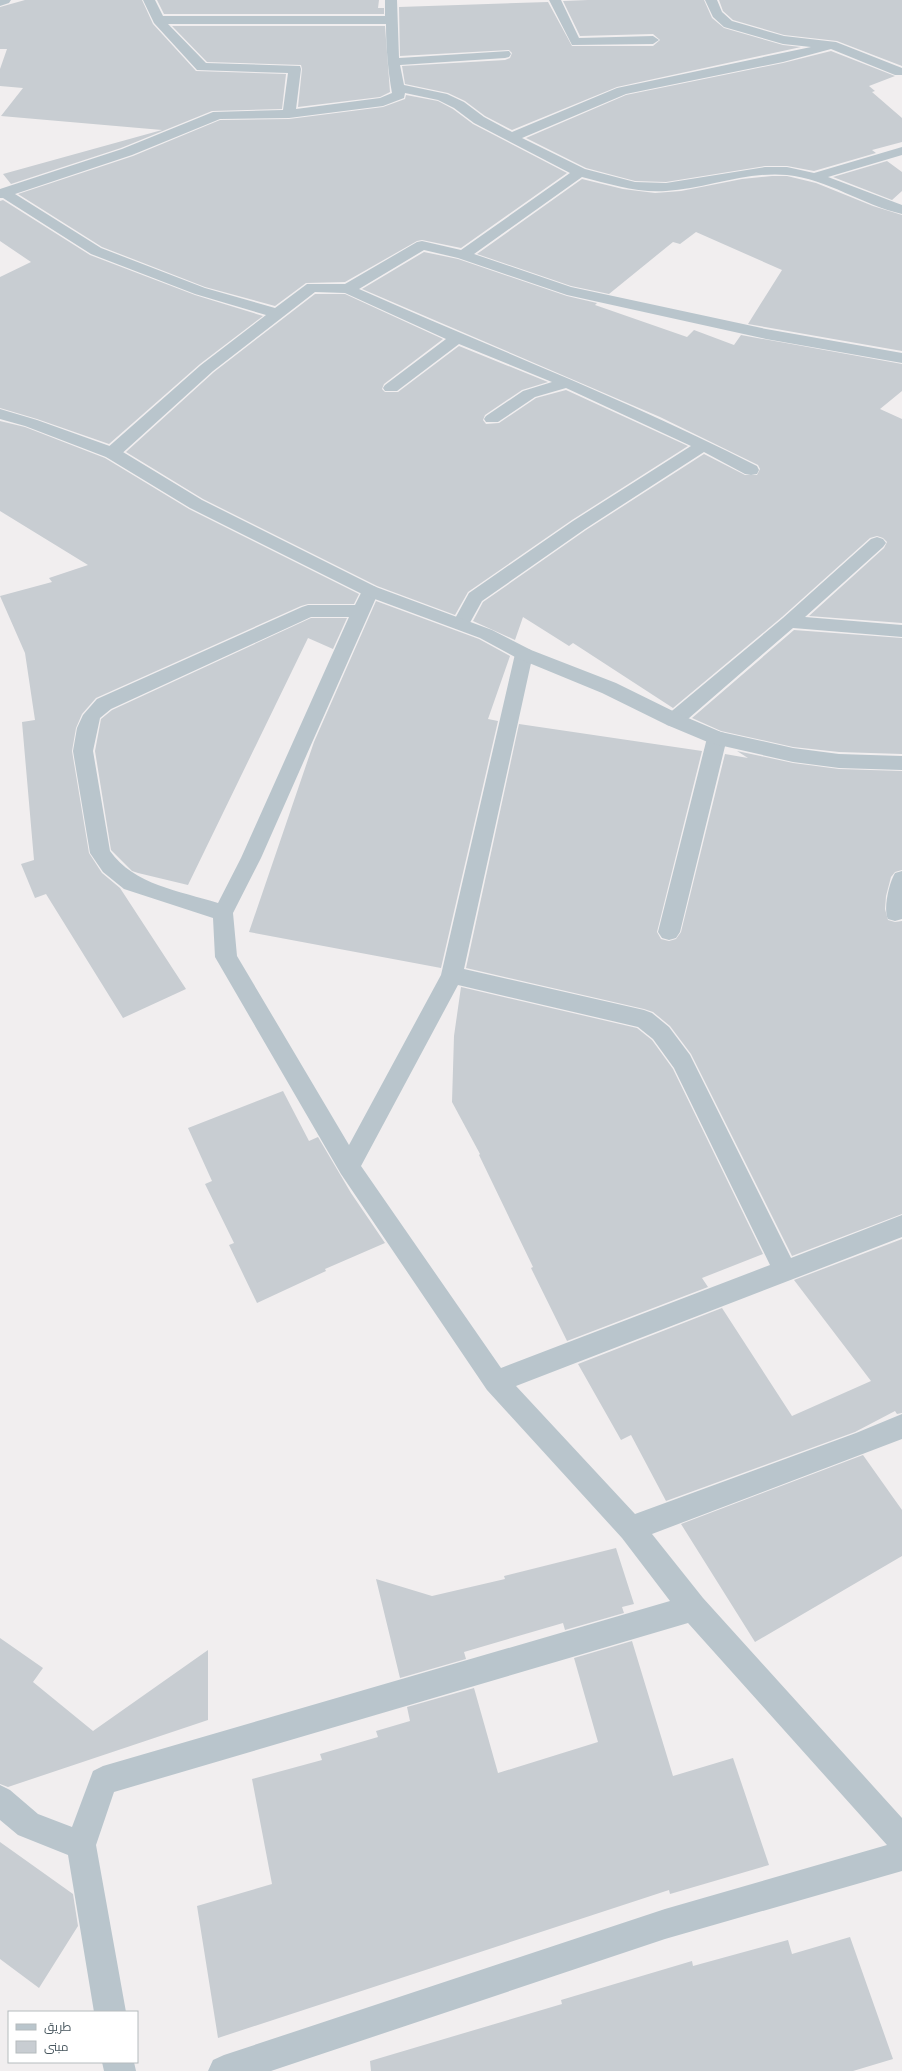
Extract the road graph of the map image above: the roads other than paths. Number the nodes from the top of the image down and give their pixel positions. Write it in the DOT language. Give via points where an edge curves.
graph roads {
  1 [pos="5,0"];
  2 [pos="149,0"];
  3 [pos="391,0"];
  4 [pos="554,0"];
  5 [pos="711,0"];
  6 [pos="0,2"];
  7 [pos="158,20"];
  8 [pos="390,20"];
  9 [pos="653,40"];
  10 [pos="832,45"];
  11 [pos="505,54"];
  12 [pos="393,62"];
  13 [pos="900,72"];
  14 [pos="396,87"];
  15 [pos="289,114"];
  16 [pos="512,138"];
  17 [pos="902,151"];
  18 [pos="580,172"];
  19 [pos="814,177"];
  20 [pos="2,193"];
  21 [pos="902,210"];
  22 [pos="463,255"];
  23 [pos="348,289"];
  24 [pos="276,313"];
  25 [pos="457,338"];
  26 [pos="902,358"];
  27 [pos="567,382"];
  28 [pos="391,388"];
  29 [pos="0,414"];
  30 [pos="492,419"];
  31 [pos="703,445"];
  32 [pos="112,453"];
  33 [pos="751,470"];
  34 [pos="876,543"];
  35 [pos="366,601"];
  36 [pos="789,622"];
  37 [pos="461,624"];
  38 [pos="902,631"];
  39 [pos="524,654"];
  40 [pos="674,720"];
  41 [pos="717,738"];
  42 [pos="902,763"];
  43 [pos="902,879"];
  44 [pos="223,913"];
  45 [pos="895,913"];
  46 [pos="669,932"];
  47 [pos="452,975"];
  48 [pos="349,1167"];
  49 [pos="902,1226"];
  50 [pos="785,1270"];
  51 [pos="496,1382"];
  52 [pos="902,1426"];
  53 [pos="631,1529"];
  54 [pos="693,1608"];
  55 [pos="0,1800"];
  56 [pos="902,1840"];
  57 [pos="81,1845"];
  58 [pos="902,1856"];
  59 [pos="110,2011"];
  60 [pos="224,2071"];
  1 -- 6 [label="street"];
  2 -- 7 [label="street"];
  3 -- 8 [label="street"];
  4 -- 9 [label="street" via="576,42"];
  5 -- 10 [label="street" via="718,14 728,24 783,40"];
  7 -- 8 [label="street"];
  7 -- 15 [label="street" via="202,66 295,69"];
  8 -- 12 [label="street"];
  10 -- 13 [label="street"];
  10 -- 16 [label="street" via="784,58 622,91"];
  11 -- 12 [label="street"];
  12 -- 14 [label="street"];
  14 -- 15 [label="street" via="399,95 383,102"];
  14 -- 16 [label="street" via="442,97"];
  15 -- 20 [label="street" via="218,115 127,152"];
  16 -- 18 [label="street"];
  17 -- 19 [label="street"];
  18 -- 19 [label="street" via="651,188 666,188 765,171 787,171"];
  18 -- 22 [label="street"];
  19 -- 21 [label="street"];
  20 -- 24 [label="street" via="96,251 200,291"];
  22 -- 23 [label="street" via="422,245"];
  22 -- 26 [label="street" via="567,291 766,334"];
  23 -- 24 [label="street" via="312,287"];
  23 -- 25 [label="street"];
  24 -- 32 [label="street" via="207,368"];
  25 -- 27 [label="street"];
  25 -- 28 [label="street"];
  27 -- 30 [label="street" via="529,394"];
  27 -- 31 [label="street"];
  29 -- 32 [label="street"];
  31 -- 33 [label="street"];
  31 -- 37 [label="street" via="474,597"];
  32 -- 35 [label="street"];
  34 -- 36 [label="street"];
  35 -- 37 [label="street"];
  35 -- 44 [label="street" via="251,858"];
  35 -- 44 [label="street" via="308,611 104,704 92,715 83,751 100,853 110,867 131,882"];
  36 -- 38 [label="street"];
  36 -- 40 [label="street"];
  37 -- 39 [label="street"];
  39 -- 40 [label="street" via="609,688"];
  39 -- 47 [label="street"];
  40 -- 41 [label="street"];
  41 -- 42 [label="street" via="793,755 832,760"];
  41 -- 46 [label="street"];
  43 -- 45 [label="street"];
  44 -- 48 [label="street" via="226,957"];
  47 -- 48 [label="street"];
  47 -- 50 [label="street" via="644,1019 656,1027 668,1039 682,1062"];
  48 -- 51 [label="street"];
  49 -- 50 [label="street"];
  50 -- 51 [label="street"];
  51 -- 53 [label="street"];
  52 -- 53 [label="street"];
  53 -- 54 [label="street"];
  54 -- 56 [label="street"];
  54 -- 57 [label="street" via="104,1782"];
  55 -- 57 [label="street" via="28,1825"];
  57 -- 59 [label="street"];
  58 -- 60 [label="street" via="665,1924"];
}
